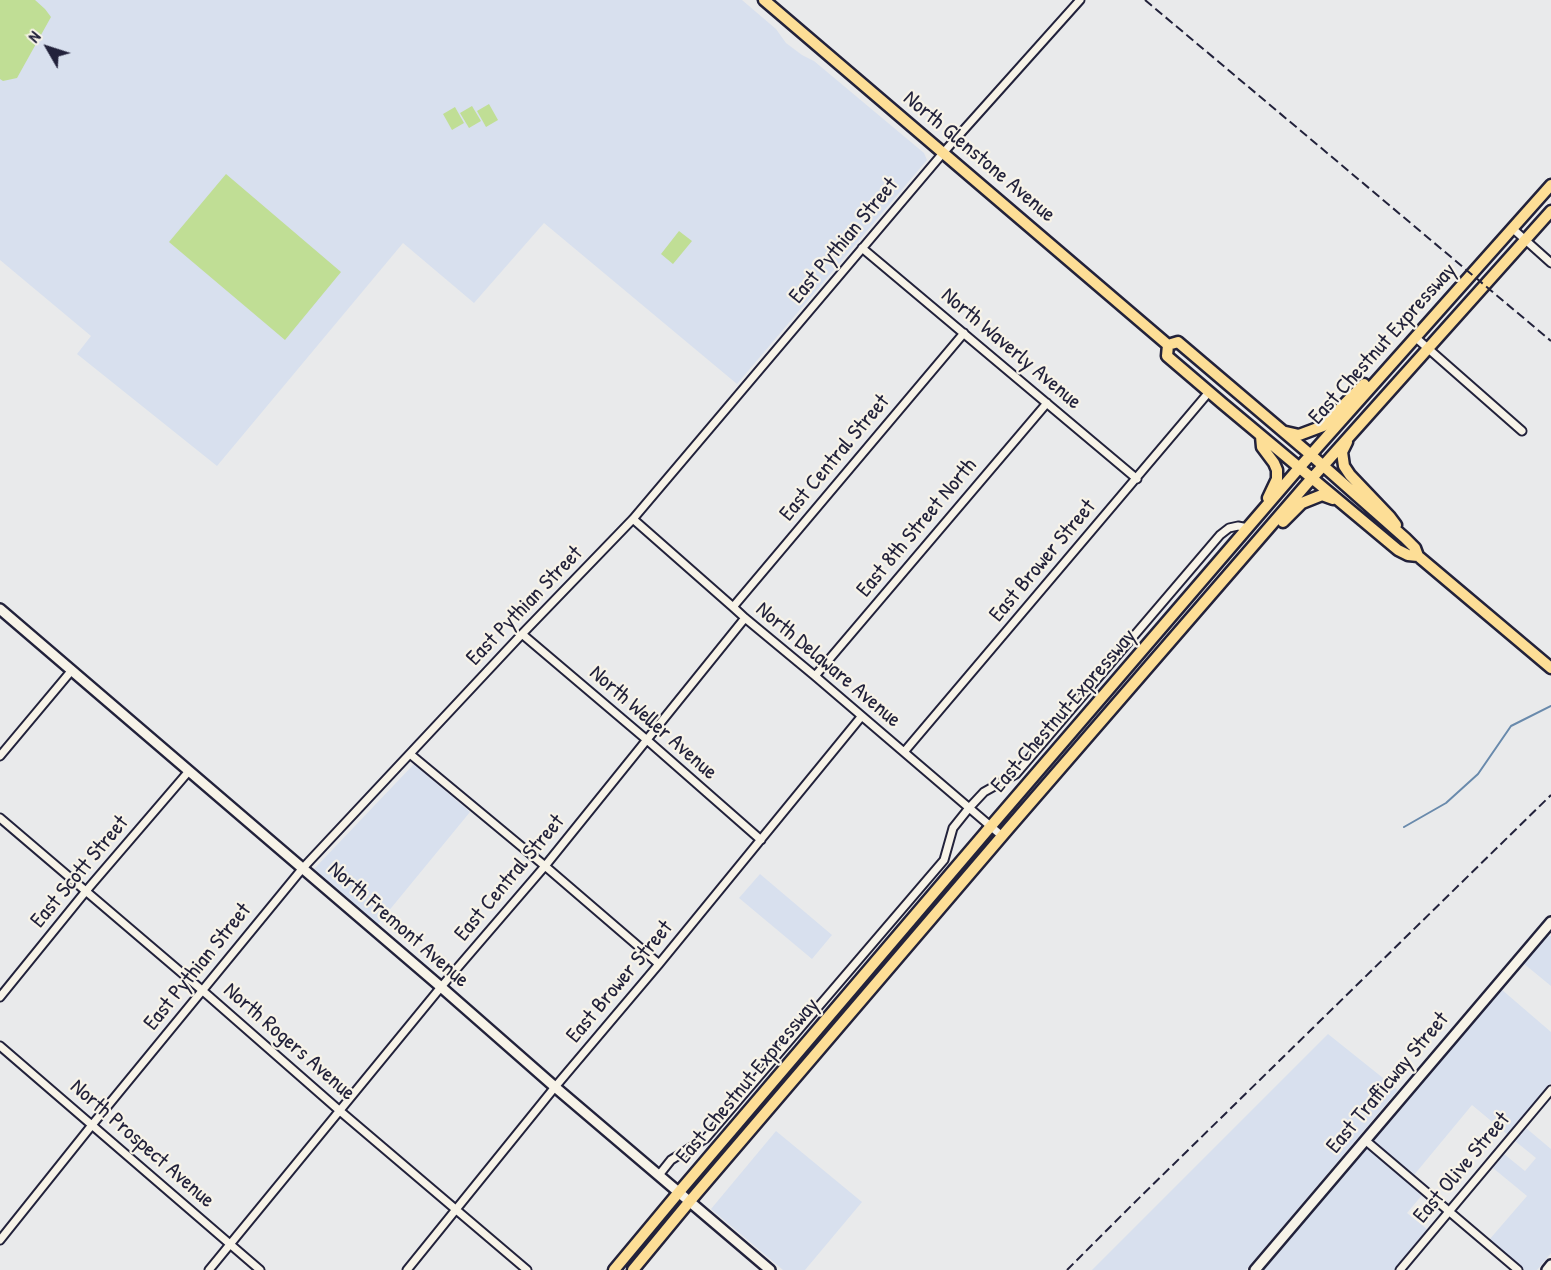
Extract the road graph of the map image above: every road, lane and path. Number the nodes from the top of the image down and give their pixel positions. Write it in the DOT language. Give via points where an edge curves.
graph roads {
  1 [pos="764,0"];
  2 [pos="1080,0"];
  3 [pos="943,153"];
  4 [pos="1551,185"];
  5 [pos="1551,211"];
  6 [pos="1512,228"];
  7 [pos="1525,239"];
  8 [pos="862,248"];
  9 [pos="1551,263"];
  10 [pos="964,333"];
  11 [pos="1415,337"];
  12 [pos="1168,345"];
  13 [pos="1428,348"];
  14 [pos="1209,392"];
  15 [pos="1047,403"];
  16 [pos="1280,429"];
  17 [pos="1522,431"];
  18 [pos="1261,436"];
  19 [pos="1349,436"];
  20 [pos="1311,455"];
  21 [pos="1322,466"];
  22 [pos="1299,468"];
  23 [pos="1312,478"];
  24 [pos="1137,479"];
  25 [pos="1342,504"];
  26 [pos="1260,514"];
  27 [pos="633,519"];
  28 [pos="1248,528"];
  29 [pos="1405,538"];
  30 [pos="1418,556"];
  31 [pos="734,607"];
  32 [pos="0,609"];
  33 [pos="1198,610"];
  34 [pos="745,618"];
  35 [pos="522,634"];
  36 [pos="1551,668"];
  37 [pos="72,670"];
  38 [pos="815,676"];
  39 [pos="861,717"];
  40 [pos="647,740"];
  41 [pos="904,753"];
  42 [pos="410,754"];
  43 [pos="0,756"];
  44 [pos="189,771"];
  45 [pos="969,808"];
  46 [pos="0,818"];
  47 [pos="991,826"];
  48 [pos="1002,836"];
  49 [pos="761,840"];
  50 [pos="545,866"];
  51 [pos="302,869"];
  52 [pos="86,891"];
  53 [pos="1550,925"];
  54 [pos="659,964"];
  55 [pos="441,987"];
  56 [pos="203,991"];
  57 [pos="0,997"];
  58 [pos="0,1046"];
  59 [pos="555,1087"];
  60 [pos="1551,1090"];
  61 [pos="340,1111"];
  62 [pos="92,1125"];
  63 [pos="1365,1140"];
  64 [pos="659,1175"];
  65 [pos="679,1192"];
  66 [pos="690,1201"];
  67 [pos="457,1210"];
  68 [pos="1449,1211"];
  69 [pos="0,1240"];
  70 [pos="230,1244"];
  71 [pos="1551,1265"];
  72 [pos="209,1270"];
  73 [pos="260,1270"];
  74 [pos="407,1270"];
  75 [pos="527,1270"];
  76 [pos="615,1270"];
  77 [pos="633,1270"];
  78 [pos="770,1270"];
  79 [pos="1255,1270"];
  80 [pos="1400,1270"];
  81 [pos="1518,1270"];
  82 [pos="1547,1270"];
  1 -- 3 [label="main road, North Glenstone Avenue"];
  2 -- 3 [label="street, East Pythian Street"];
  3 -- 8 [label="street, East Pythian Street"];
  3 -- 12 [label="main road, North Glenstone Avenue"];
  4 -- 6 [label="main road, East Chestnut Expressway"];
  5 -- 7 [label="main road, East Chestnut Expressway"];
  6 -- 7 [label="street"];
  6 -- 11 [label="main road, East Chestnut Expressway"];
  7 -- 9 [label="street"];
  7 -- 13 [label="main road, East Chestnut Expressway"];
  8 -- 10 [label="street, North Waverly Avenue"];
  8 -- 27 [label="street, East Pythian Street"];
  10 -- 15 [label="street, North Waverly Avenue"];
  10 -- 31 [label="street, East Central Street"];
  11 -- 13 [label="street"];
  11 -- 16 [label="main road" via="1399,347 1323,426 1299,435"];
  11 -- 20 [label="main road, East Chestnut Expressway"];
  12 -- 14 [label="main road, North Glenstone Avenue" via="1167,356"];
  12 -- 16 [label="main road, North Glenstone Avenue" via="1178,342"];
  13 -- 17 [label="street"];
  13 -- 19 [label="main road, East Chestnut Expressway"];
  14 -- 18 [label="main road, North Glenstone Avenue"];
  14 -- 24 [label="street, East Brower Street"];
  15 -- 24 [label="street, North Waverly Avenue"];
  15 -- 38 [label="street, East 8th Street North"];
  16 -- 20 [label="main road, North Glenstone Avenue"];
  18 -- 22 [label="main road, North Glenstone Avenue"];
  18 -- 26 [label="main road" via="1262,447 1277,470 1277,479"];
  19 -- 21 [label="main road, East Chestnut Expressway"];
  19 -- 29 [label="main road" via="1342,453 1344,466"];
  20 -- 21 [label="main road, North Glenstone Avenue"];
  20 -- 22 [label="main road, East Chestnut Expressway"];
  21 -- 23 [label="main road, East Chestnut Expressway"];
  21 -- 29 [label="main road, North Glenstone Avenue"];
  22 -- 23 [label="main road, North Glenstone Avenue"];
  22 -- 26 [label="main road, East Chestnut Expressway"];
  23 -- 25 [label="main road, North Glenstone Avenue"];
  23 -- 33 [label="main road, East Chestnut Expressway"];
  24 -- 41 [label="street, East Brower Street"];
  25 -- 30 [label="main road, North Glenstone Avenue" via="1398,550"];
  25 -- 33 [label="main road" via="1322,495 1302,503 1218,596"];
  26 -- 28 [label="main road, East Chestnut Expressway"];
  27 -- 31 [label="street, North Delaware Avenue"];
  27 -- 35 [label="street, East Pythian Street"];
  28 -- 45 [label="street" via="1229,528 1220,535 1016,774 984,792"];
  28 -- 47 [label="main road, East Chestnut Expressway"];
  29 -- 30 [label="main road, North Glenstone Avenue"];
  30 -- 36 [label="main road, North Glenstone Avenue"];
  31 -- 34 [label="street, North Delaware Avenue"];
  32 -- 37 [label="street, North Fremont Avenue"];
  33 -- 48 [label="main road, East Chestnut Expressway"];
  34 -- 38 [label="street, North Delaware Avenue"];
  34 -- 40 [label="street, East Central Street"];
  35 -- 40 [label="street, North Weller Avenue"];
  35 -- 42 [label="street, East Pythian Street"];
  37 -- 43 [label="street"];
  37 -- 44 [label="street, North Fremont Avenue"];
  38 -- 39 [label="street, North Delaware Avenue"];
  39 -- 41 [label="street, North Delaware Avenue"];
  39 -- 49 [label="street, East Brower Street"];
  40 -- 49 [label="street, North Weller Avenue"];
  40 -- 50 [label="street, East Central Street"];
  41 -- 45 [label="street, North Delaware Avenue"];
  42 -- 50 [label="street"];
  42 -- 51 [label="street, East Pythian Street"];
  44 -- 51 [label="street, North Fremont Avenue"];
  44 -- 52 [label="street, East Scott Street"];
  45 -- 47 [label="street, North Delaware Avenue"];
  45 -- 64 [label="street" via="953,828 944,860 706,1138 671,1160"];
  46 -- 52 [label="street, North Rogers Avenue"];
  47 -- 48 [label="street, North Delaware Avenue"];
  47 -- 65 [label="main road, East Chestnut Expressway"];
  48 -- 66 [label="main road, East Chestnut Expressway"];
  49 -- 54 [label="street, East Brower Street"];
  50 -- 54 [label="street"];
  50 -- 55 [label="street, East Central Street"];
  51 -- 55 [label="street, North Fremont Avenue"];
  51 -- 56 [label="street, East Pythian Street"];
  52 -- 56 [label="street, North Rogers Avenue"];
  52 -- 57 [label="street, East Scott Street"];
  53 -- 63 [label="street, East Trafficway Street"];
  54 -- 59 [label="street, East Brower Street"];
  55 -- 59 [label="street, North Fremont Avenue"];
  55 -- 61 [label="street, East Central Street"];
  56 -- 61 [label="street, North Rogers Avenue"];
  56 -- 62 [label="street, East Pythian Street"];
  58 -- 62 [label="street, North Prospect Avenue"];
  59 -- 64 [label="street, North Fremont Avenue"];
  59 -- 67 [label="street, East Brower Street"];
  60 -- 68 [label="street, East Olive Street"];
  61 -- 67 [label="street, North Rogers Avenue"];
  61 -- 70 [label="street, East Central Street"];
  62 -- 69 [label="street, East Pythian Street"];
  62 -- 70 [label="street, North Prospect Avenue"];
  63 -- 68 [label="street"];
  63 -- 79 [label="street, East Trafficway Street"];
  64 -- 65 [label="street, North Fremont Avenue"];
  65 -- 66 [label="street, North Fremont Avenue"];
  65 -- 76 [label="main road, East Chestnut Expressway"];
  66 -- 77 [label="main road, East Chestnut Expressway"];
  66 -- 78 [label="street, North Fremont Avenue"];
  67 -- 74 [label="street, East Brower Street"];
  67 -- 75 [label="street, North Rogers Avenue"];
  68 -- 80 [label="street, East Olive Street"];
  68 -- 81 [label="street"];
  70 -- 72 [label="street, East Central Street"];
  70 -- 73 [label="street, North Prospect Avenue"];
  71 -- 82 [label="street"];
}
